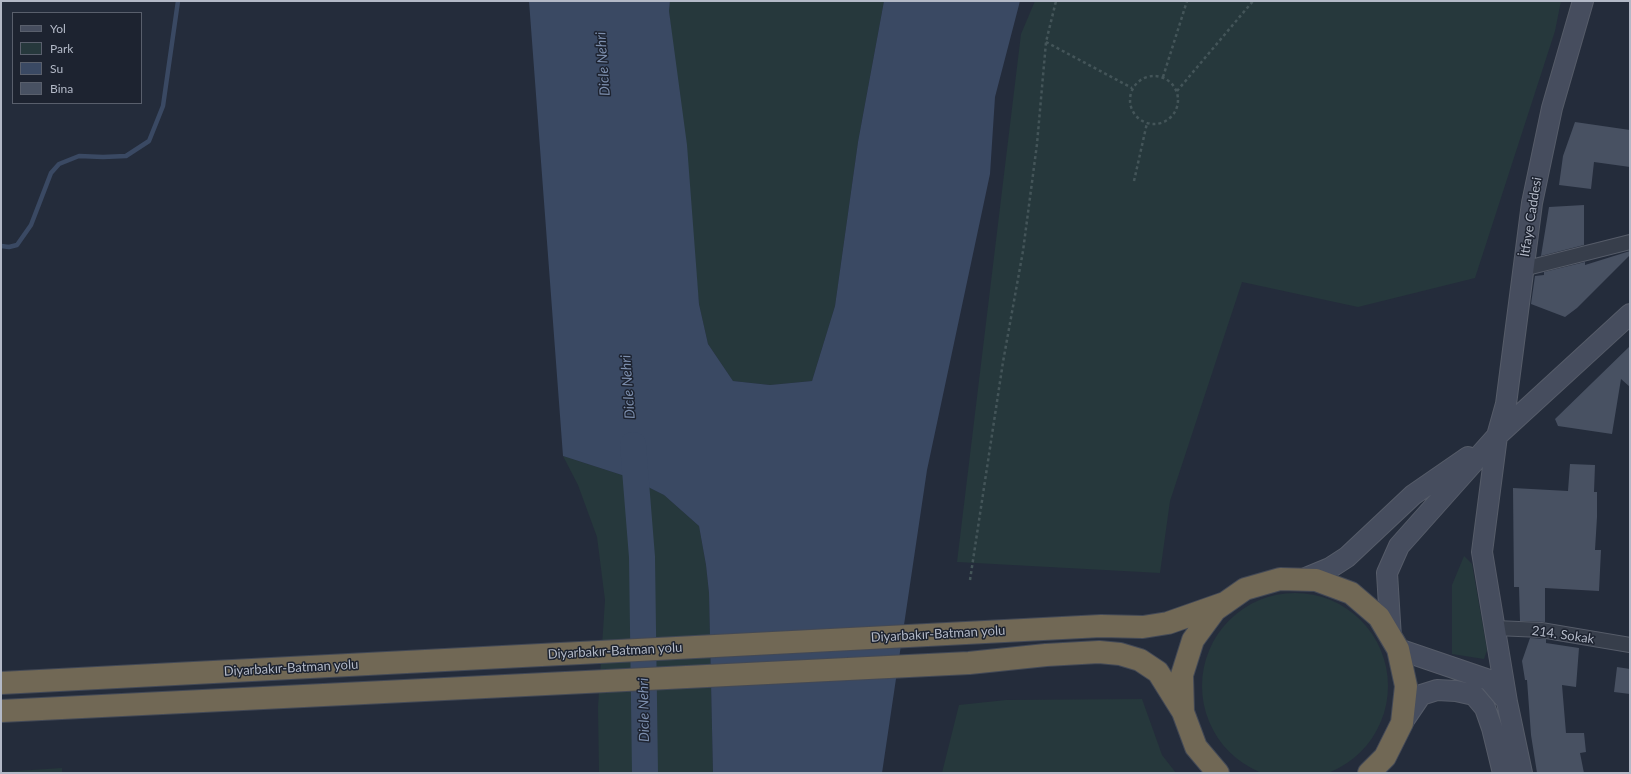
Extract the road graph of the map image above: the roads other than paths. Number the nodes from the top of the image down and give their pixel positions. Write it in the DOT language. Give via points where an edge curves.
graph roads {
  1 [pos="1583,1"];
  2 [pos="1630,242"];
  3 [pos="1523,269"];
  4 [pos="1630,315"];
  5 [pos="1497,436"];
  6 [pos="1301,580"];
  7 [pos="1225,603"];
  8 [pos="1496,628"];
  9 [pos="1395,643"];
  10 [pos="1630,644"];
  11 [pos="1,683"];
  12 [pos="1507,702"];
  13 [pos="1,711"];
  14 [pos="1183,712"];
  15 [pos="1402,723"];
  16 [pos="1391,745"];
  17 [pos="1218,773"];
  18 [pos="1369,773"];
  19 [pos="1394,773"];
  20 [pos="1503,773"];
  21 [pos="1522,773"];
  1 -- 3 [label="street, İtfaye Caddesi" via="1552,108 1532,203"];
  2 -- 3 [label="street"];
  3 -- 5 [label="street, İtfaye Caddesi" via="1506,404"];
  4 -- 5 [label="street"];
  5 -- 6 [label="street" via="1413,495 1347,557 1330,568"];
  5 -- 8 [label="street, İtfaye Caddesi" via="1482,552"];
  5 -- 9 [label="street" via="1399,546 1387,573"];
  6 -- 7 [label="highway" via="1280,579 1245,589"];
  6 -- 9 [label="highway" via="1316,580 1351,594 1379,617"];
  7 -- 11 [label="highway, Diyarbakır-Batman yolu" via="1168,623 1143,627 1101,626 968,632"];
  7 -- 14 [label="highway" via="1215,610 1193,640 1182,675"];
  8 -- 10 [label="street, 214. Sokak" via="1541,630"];
  8 -- 12 [label="street, İtfaye Caddesi"];
  9 -- 12 [label="street" via="1490,680"];
  9 -- 15 [label="highway" via="1406,686"];
  12 -- 21 [label="street, İtfaye Caddesi"];
  13 -- 14 [label="highway" via="969,663 1099,652 1120,654 1140,660 1158,672"];
  14 -- 17 [label="highway" via="1196,747"];
  15 -- 16 [label="highway"];
  15 -- 20 [label="street" via="1421,695 1437,690 1474,695 1484,708 1492,728"];
  16 -- 18 [label="highway" via="1385,757"];
  16 -- 19 [label="highway"];
}
